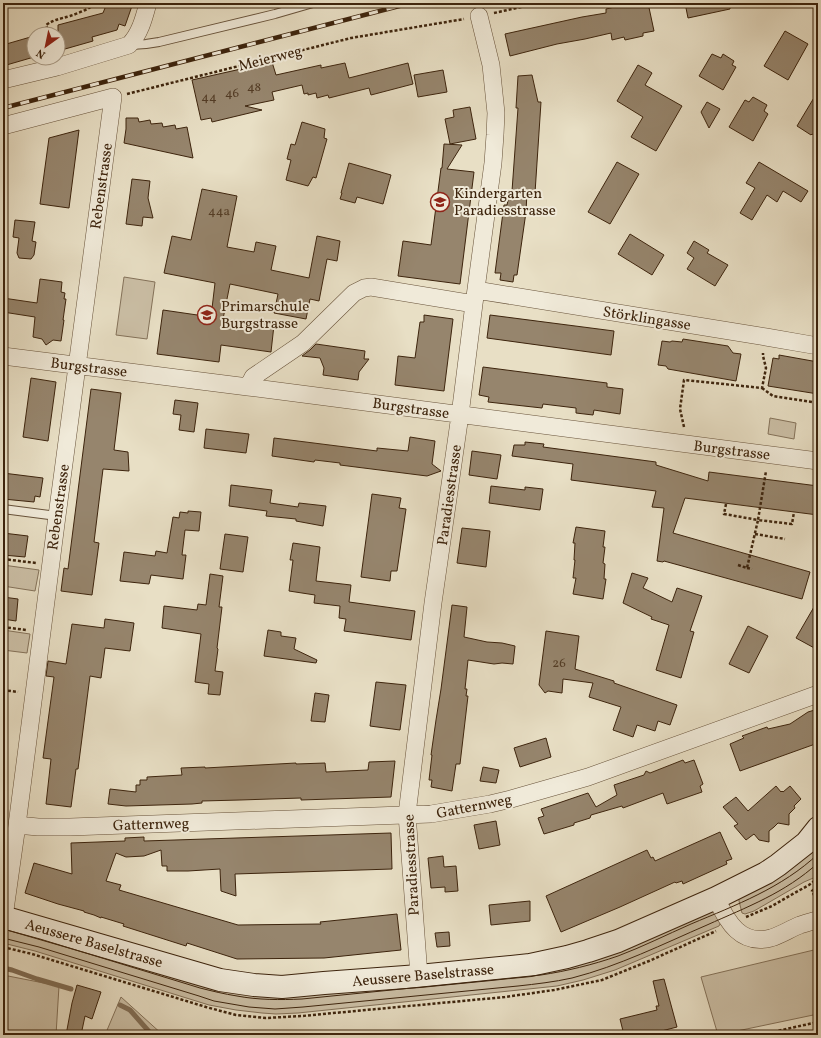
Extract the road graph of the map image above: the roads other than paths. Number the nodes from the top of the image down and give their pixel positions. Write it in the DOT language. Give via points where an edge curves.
graph roads {
  1 [pos="148,3"];
  2 [pos="313,3"];
  3 [pos="480,16"];
  4 [pos="129,45"];
  5 [pos="3,80"];
  6 [pos="3,126"];
  7 [pos="475,297"];
  8 [pos="818,346"];
  9 [pos="3,356"];
  10 [pos="77,366"];
  11 [pos="248,387"];
  12 [pos="460,415"];
  13 [pos="818,461"];
  14 [pos="3,509"];
  15 [pos="56,516"];
  16 [pos="818,694"];
  17 [pos="407,814"];
  18 [pos="17,825"];
  19 [pos="818,828"];
  20 [pos="716,898"];
  21 [pos="3,917"];
  22 [pos="818,920"];
  23 [pos="419,976"];
  1 -- 4 [label="street" via="136,36"];
  2 -- 4 [label="lane" via="159,42"];
  3 -- 7 [label="street, Paradiesstrasse" via="492,66 496,113 493,163"];
  4 -- 5 [label="street"];
  6 -- 10 [label="street, Rebenstrasse" via="113,97"];
  7 -- 8 [label="street, Störklingasse"];
  7 -- 11 [label="street, Störklingasse" via="364,288 354,293 303,343 253,377"];
  7 -- 12 [label="street, Paradiesstrasse"];
  9 -- 10 [label="street, Burgstrasse"];
  10 -- 11 [label="street, Burgstrasse"];
  10 -- 15 [label="street, Rebenstrasse"];
  11 -- 12 [label="street, Burgstrasse"];
  12 -- 13 [label="street, Burgstrasse"];
  12 -- 17 [label="street, Paradiesstrasse"];
  14 -- 15 [label="lane"];
  15 -- 18 [label="street, Rebenstrasse"];
  16 -- 17 [label="street, Gatternweg" via="588,776 511,799 431,814"];
  17 -- 18 [label="street, Gatternweg" via="93,826"];
  17 -- 23 [label="street, Paradiesstrasse"];
  18 -- 21 [label="street, Rebenstrasse"];
  19 -- 20 [label="main road, Aeussere Baselstrasse" via="806,843 778,865"];
  20 -- 22 [label="street" via="735,929 755,939 773,938 802,924"];
  20 -- 23 [label="main road, Aeussere Baselstrasse" via="618,941 567,957 530,965"];
  21 -- 23 [label="main road, Aeussere Baselstrasse" via="220,980 254,985 282,987"];
}
